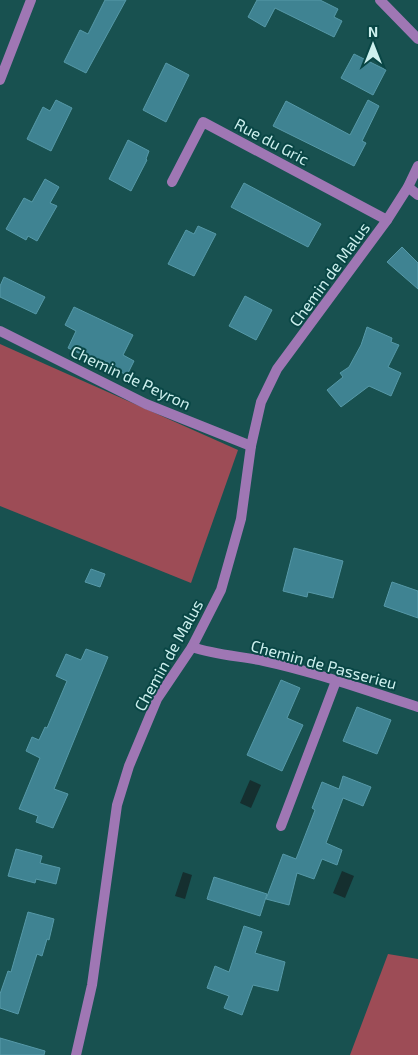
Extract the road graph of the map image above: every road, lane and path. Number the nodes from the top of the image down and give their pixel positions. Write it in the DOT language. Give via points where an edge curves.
graph roads {
  1 [pos="31,0"];
  2 [pos="380,0"];
  3 [pos="418,39"];
  4 [pos="0,80"];
  5 [pos="418,166"];
  6 [pos="172,182"];
  7 [pos="408,187"];
  8 [pos="418,195"];
  9 [pos="387,220"];
  10 [pos="0,331"];
  11 [pos="251,446"];
  12 [pos="192,647"];
  13 [pos="336,681"];
  14 [pos="418,707"];
  15 [pos="281,826"];
  16 [pos="76,1055"];
  1 -- 4 [label="street"];
  2 -- 3 [label="street"];
  5 -- 7 [label="street, Chemin de Malus"];
  6 -- 9 [label="street, Rue du Gric" via="203,122"];
  7 -- 8 [label="street"];
  7 -- 9 [label="street, Chemin de Malus"];
  9 -- 11 [label="street, Chemin de Malus" via="277,369 261,402"];
  10 -- 11 [label="street, Chemin de Peyron" via="146,404"];
  11 -- 12 [label="street, Chemin de Malus" via="241,519 220,590"];
  12 -- 13 [label="street, Chemin de Passerieu" via="263,661"];
  12 -- 16 [label="street, Chemin de Malus" via="157,699 117,805 92,985"];
  13 -- 14 [label="street, Chemin de Passerieu"];
  13 -- 15 [label="street"];
}
